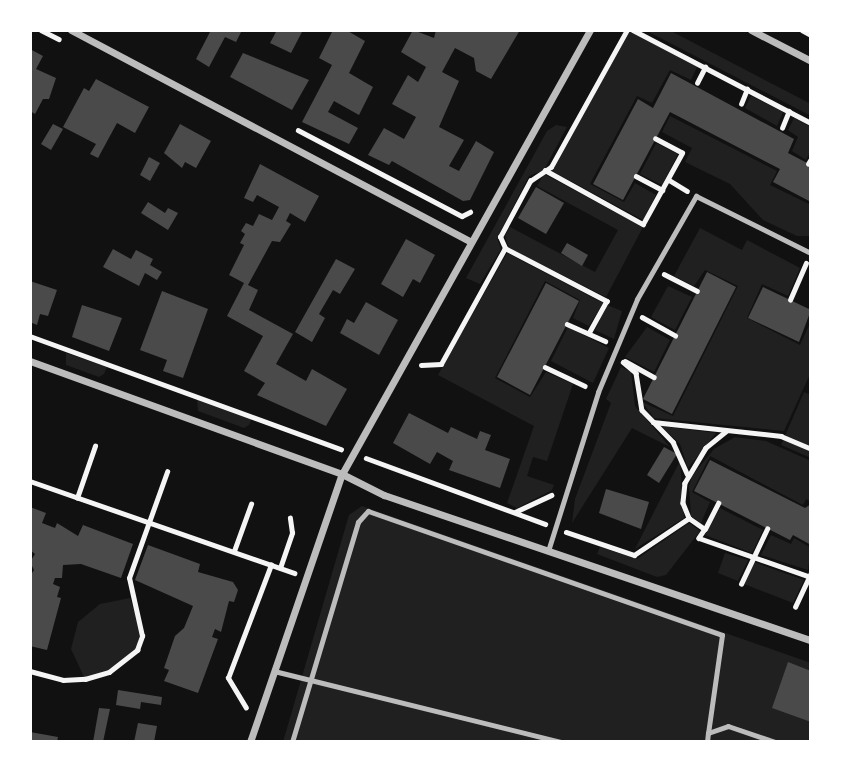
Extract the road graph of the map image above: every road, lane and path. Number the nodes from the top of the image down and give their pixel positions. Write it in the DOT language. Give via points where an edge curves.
graph roads {
  1 [pos="71,30"];
  2 [pos="590,30"];
  3 [pos="627,30"];
  4 [pos="634,30"];
  5 [pos="751,30"];
  6 [pos="802,30"];
  7 [pos="811,35"];
  8 [pos="811,61"];
  9 [pos="705,67"];
  10 [pos="697,83"];
  11 [pos="747,89"];
  12 [pos="741,103"];
  13 [pos="789,111"];
  14 [pos="811,123"];
  15 [pos="293,128"];
  16 [pos="782,128"];
  17 [pos="656,139"];
  18 [pos="545,170"];
  19 [pos="636,176"];
  20 [pos="662,190"];
  21 [pos="478,205"];
  22 [pos="469,241"];
  23 [pos="505,248"];
  24 [pos="811,253"];
  25 [pos="654,269"];
  26 [pos="697,291"];
  27 [pos="790,300"];
  28 [pos="632,312"];
  29 [pos="567,324"];
  30 [pos="589,333"];
  31 [pos="675,335"];
  32 [pos="30,336"];
  33 [pos="618,348"];
  34 [pos="615,355"];
  35 [pos="30,361"];
  36 [pos="441,364"];
  37 [pos="545,367"];
  38 [pos="654,377"];
  39 [pos="598,392"];
  40 [pos="653,422"];
  41 [pos="727,431"];
  42 [pos="95,446"];
  43 [pos="811,449"];
  44 [pos="352,453"];
  45 [pos="167,472"];
  46 [pos="342,474"];
  47 [pos="687,476"];
  48 [pos="30,481"];
  49 [pos="568,488"];
  50 [pos="77,498"];
  51 [pos="718,503"];
  52 [pos="251,504"];
  53 [pos="514,512"];
  54 [pos="290,518"];
  55 [pos="689,518"];
  56 [pos="149,522"];
  57 [pos="555,528"];
  58 [pos="705,529"];
  59 [pos="767,529"];
  60 [pos="234,551"];
  61 [pos="548,552"];
  62 [pos="754,557"];
  63 [pos="271,565"];
  64 [pos="279,568"];
  65 [pos="811,575"];
  66 [pos="305,576"];
  67 [pos="741,584"];
  68 [pos="795,607"];
  69 [pos="811,640"];
  70 [pos="30,671"];
  71 [pos="274,671"];
  72 [pos="312,680"];
  73 [pos="254,731"];
  74 [pos="708,733"];
  75 [pos="250,742"];
  76 [pos="292,742"];
  77 [pos="561,742"];
  78 [pos="707,742"];
  79 [pos="775,742"];
  1 -- 22 [label="street"];
  2 -- 22 [label="street"];
  3 -- 18 [label="path"];
  4 -- 9 [label="path"];
  5 -- 8 [label="street"];
  6 -- 7 [label="path"];
  9 -- 10 [label="path"];
  9 -- 11 [label="path"];
  11 -- 12 [label="path"];
  11 -- 13 [label="path"];
  13 -- 14 [label="path"];
  13 -- 16 [label="path"];
  15 -- 21 [label="path" via="462,216"];
  17 -- 20 [label="path" via="681,153"];
  18 -- 20 [label="path" via="643,225"];
  18 -- 23 [label="path" via="530,181 500,237"];
  19 -- 20 [label="path"];
  22 -- 44 [label="street"];
  23 -- 30 [label="path" via="607,301"];
  23 -- 36 [label="path"];
  24 -- 25 [label="lane" via="696,196"];
  24 -- 27 [label="path"];
  25 -- 26 [label="path"];
  25 -- 28 [label="lane"];
  28 -- 31 [label="path"];
  28 -- 33 [label="lane"];
  29 -- 30 [label="path"];
  30 -- 33 [label="path"];
  32 -- 44 [label="path"];
  33 -- 34 [label="lane"];
  34 -- 38 [label="path"];
  34 -- 39 [label="lane"];
  34 -- 40 [label="path" via="636,373 636,398"];
  35 -- 46 [label="street"];
  37 -- 39 [label="path"];
  39 -- 49 [label="lane"];
  40 -- 41 [label="path"];
  40 -- 47 [label="path" via="673,442"];
  41 -- 43 [label="path" via="781,436"];
  41 -- 47 [label="path" via="715,437"];
  42 -- 50 [label="path"];
  44 -- 46 [label="street"];
  44 -- 53 [label="path"];
  45 -- 56 [label="path"];
  46 -- 61 [label="street" via="384,495"];
  46 -- 66 [label="street"];
  47 -- 55 [label="path" via="683,503"];
  48 -- 50 [label="path"];
  49 -- 53 [label="path"];
  49 -- 57 [label="lane"];
  50 -- 56 [label="path"];
  51 -- 58 [label="path"];
  52 -- 60 [label="path"];
  53 -- 57 [label="path"];
  54 -- 64 [label="path" via="292,533"];
  55 -- 57 [label="path" via="634,555"];
  55 -- 58 [label="path"];
  56 -- 60 [label="path"];
  56 -- 70 [label="path" via="129,578 142,636 137,650 108,672 85,679 63,680"];
  57 -- 61 [label="lane"];
  58 -- 62 [label="path" via="699,538"];
  59 -- 62 [label="path"];
  60 -- 63 [label="path"];
  61 -- 69 [label="street"];
  62 -- 65 [label="path"];
  62 -- 67 [label="path"];
  63 -- 64 [label="path"];
  63 -- 73 [label="path" via="228,678 246,706"];
  64 -- 66 [label="path"];
  65 -- 68 [label="path"];
  66 -- 71 [label="street"];
  71 -- 72 [label="lane"];
  71 -- 73 [label="street"];
  72 -- 74 [label="lane" via="358,522 368,511 722,635"];
  72 -- 76 [label="lane"];
  72 -- 77 [label="lane"];
  73 -- 75 [label="street"];
  74 -- 78 [label="lane"];
  74 -- 79 [label="lane" via="728,726"];
}
